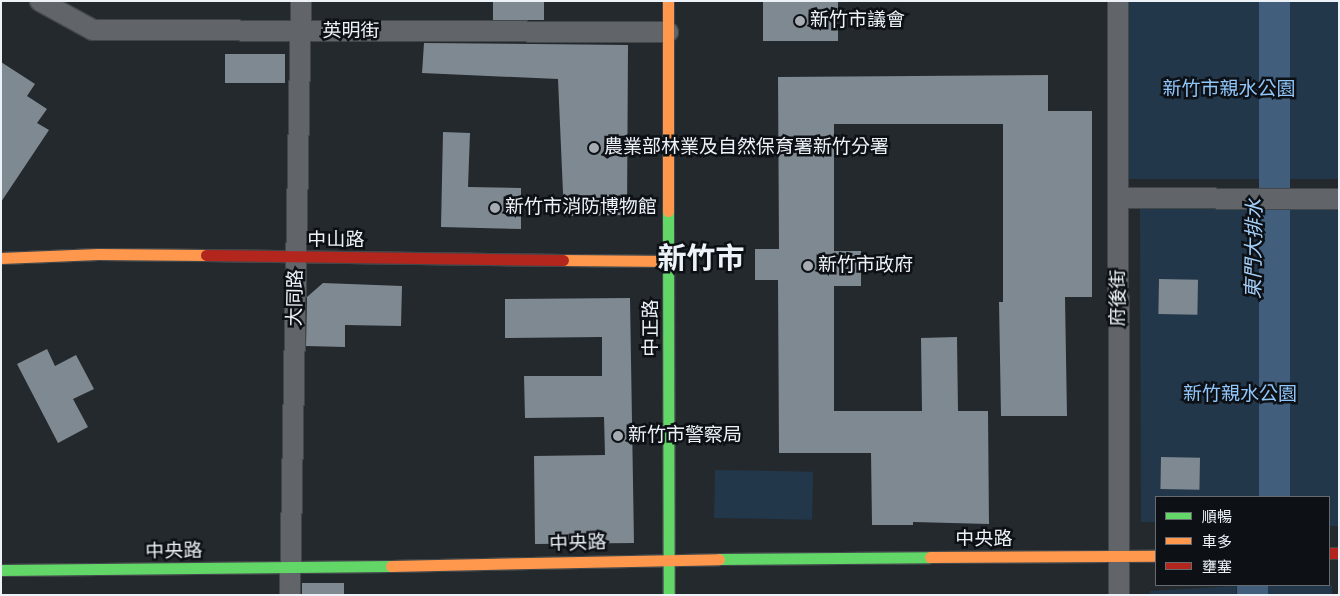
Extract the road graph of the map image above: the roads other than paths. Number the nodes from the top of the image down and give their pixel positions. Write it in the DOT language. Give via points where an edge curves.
graph roads {
  1 [pos="40,1"];
  2 [pos="301,1"];
  3 [pos="668,1"];
  4 [pos="1118,1"];
  5 [pos="300,32"];
  6 [pos="668,32"];
  7 [pos="1119,198"];
  8 [pos="1339,199"];
  9 [pos="1,258"];
  10 [pos="297,259"];
  11 [pos="670,261"];
  12 [pos="1155,556"];
  13 [pos="1119,557"];
  14 [pos="670,559"];
  15 [pos="292,569"];
  16 [pos="1,570"];
  17 [pos="290,595"];
  18 [pos="669,595"];
  19 [pos="1119,595"];
  1 -- 5 [label="street, 英明街" via="93,30"];
  2 -- 5 [label="street, 大同路"];
  3 -- 6 [label="street, 中正路"];
  4 -- 7 [label="street, 府後街"];
  5 -- 6 [label="street, 英明街"];
  5 -- 10 [label="street, 大同路"];
  6 -- 11 [label="street, 中正路"];
  7 -- 8 [label="street"];
  7 -- 13 [label="street, 府後街"];
  9 -- 10 [label="street, 中山路" via="98,254"];
  10 -- 11 [label="street, 中山路"];
  10 -- 15 [label="street, 大同路"];
  11 -- 14 [label="street, 中正路"];
  12 -- 13 [label="street, 中央路"];
  13 -- 14 [label="street, 中央路"];
  13 -- 19 [label="street, 府後街"];
  14 -- 15 [label="street, 中央路"];
  14 -- 18 [label="street, 中正路"];
  15 -- 16 [label="street, 中央路"];
  15 -- 17 [label="street, 大同路"];
}
